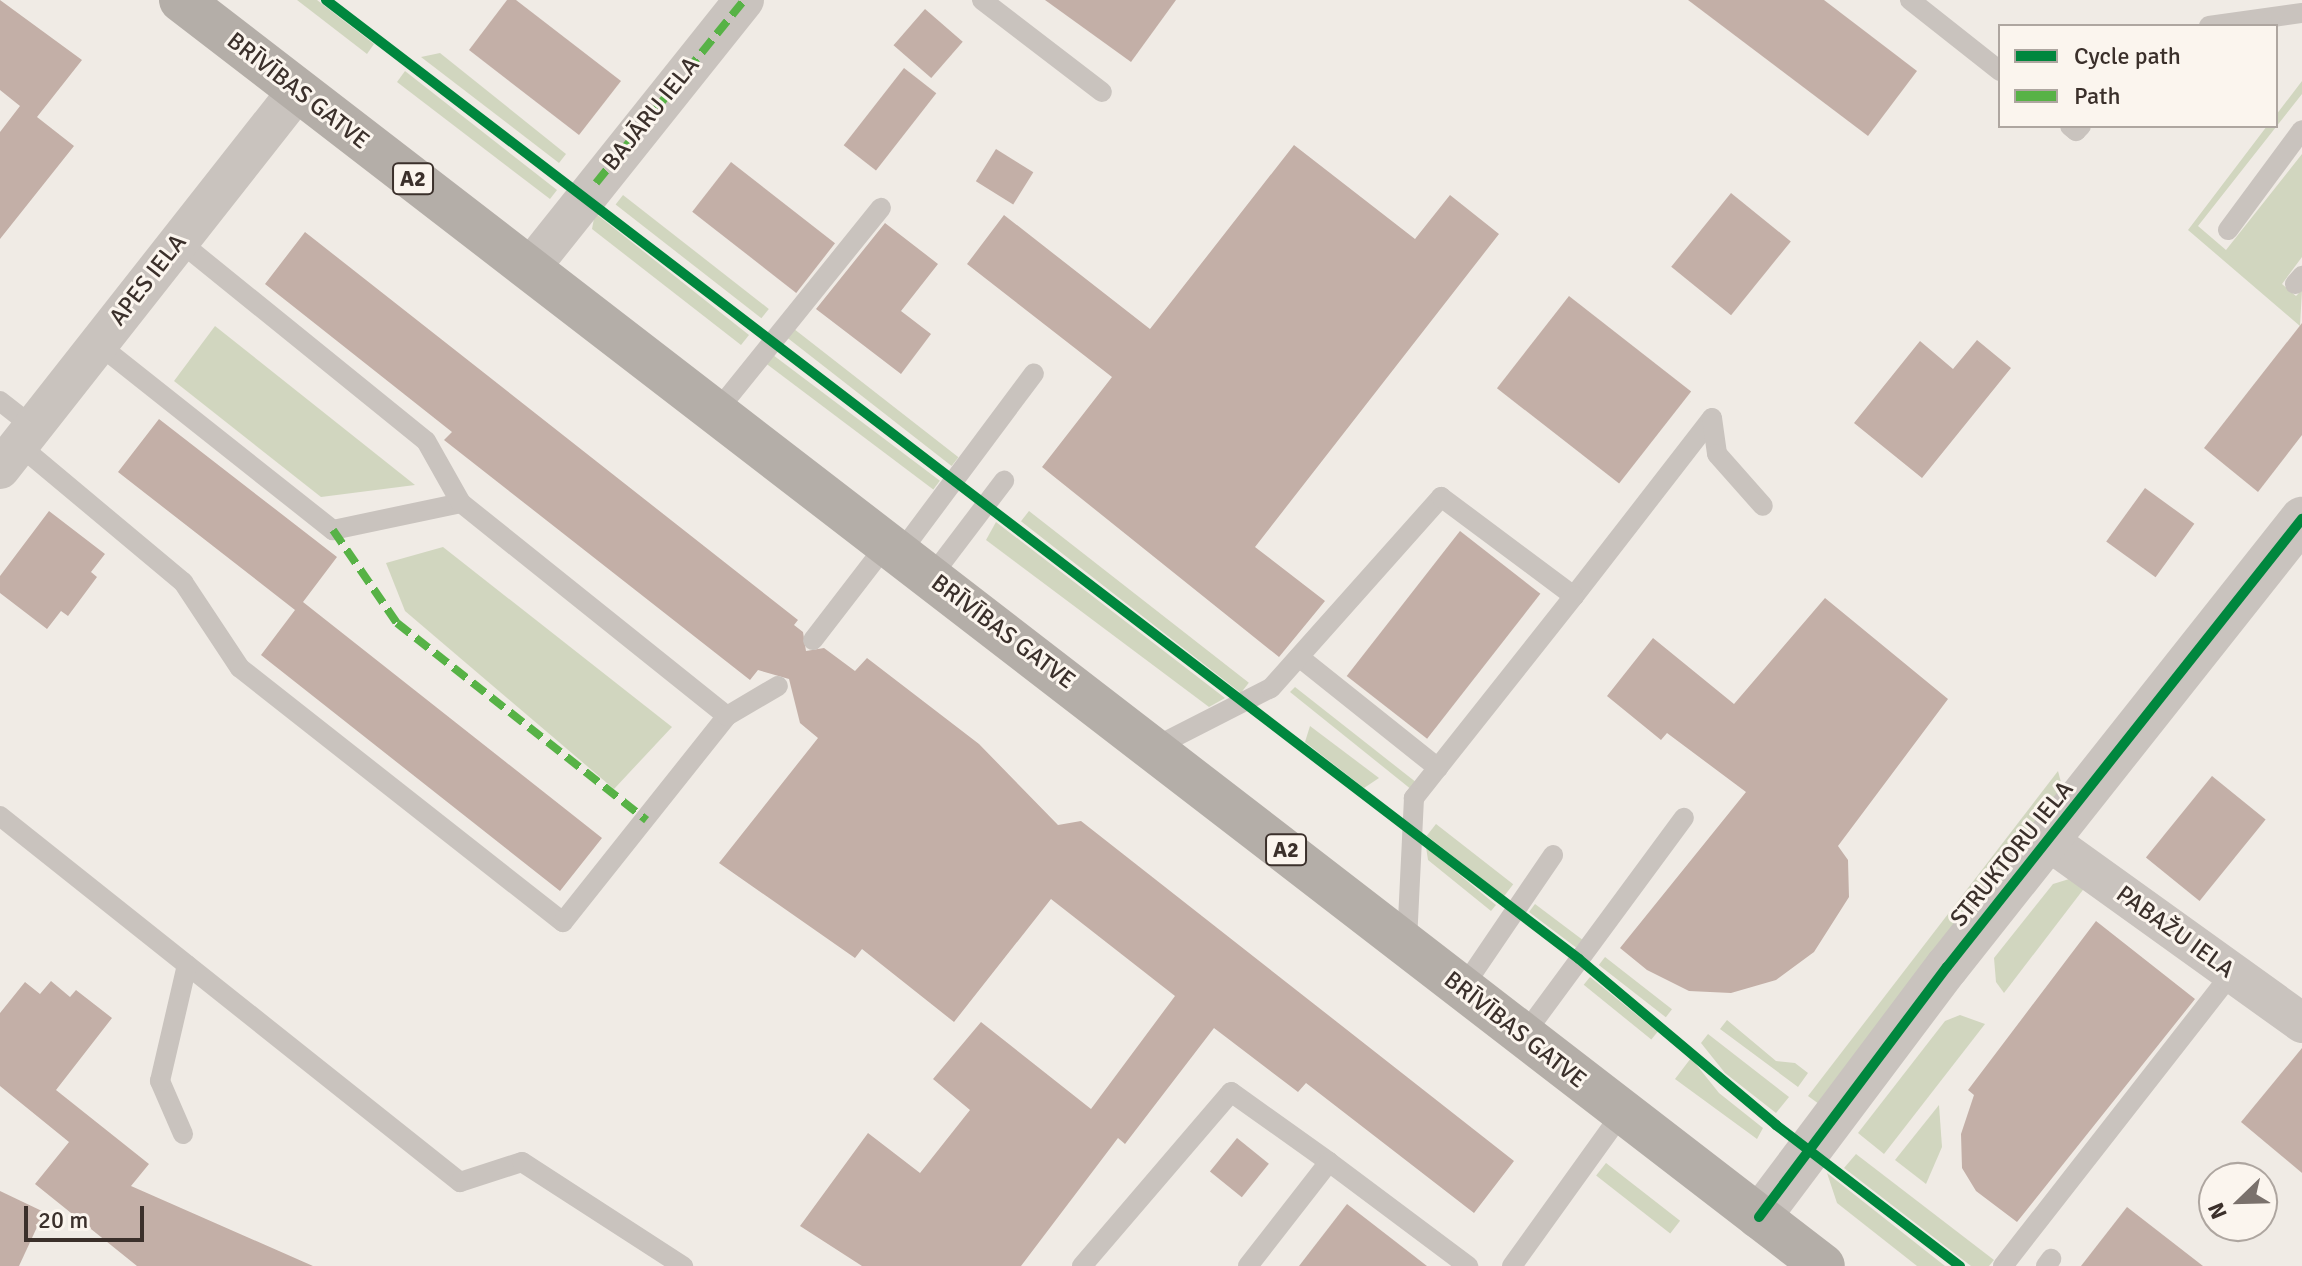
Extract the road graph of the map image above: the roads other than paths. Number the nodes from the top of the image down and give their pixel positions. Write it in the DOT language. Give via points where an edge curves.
graph roads {
  1 [pos="181,0"];
  2 [pos="744,0"];
  3 [pos="982,0"];
  4 [pos="1910,0"];
  5 [pos="2302,13"];
  6 [pos="2223,24"];
  7 [pos="1998,69"];
  8 [pos="297,91"];
  9 [pos="1102,92"];
  10 [pos="2302,130"];
  11 [pos="881,208"];
  12 [pos="2228,230"];
  13 [pos="179,241"];
  14 [pos="530,268"];
  15 [pos="98,344"];
  16 [pos="1034,373"];
  17 [pos="0,401"];
  18 [pos="717,411"];
  19 [pos="17,447"];
  20 [pos="1004,481"];
  21 [pos="461,503"];
  22 [pos="1763,506"];
  23 [pos="2301,524"];
  24 [pos="906,558"];
  25 [pos="1574,596"];
  26 [pos="813,640"];
  27 [pos="1299,657"];
  28 [pos="778,686"];
  29 [pos="727,716"];
  30 [pos="1155,747"];
  31 [pos="1438,768"];
  32 [pos="0,816"];
  33 [pos="1684,818"];
  34 [pos="2049,841"];
  35 [pos="1553,855"];
  36 [pos="1407,946"];
  37 [pos="187,965"];
  38 [pos="2232,973"];
  39 [pos="1462,989"];
  40 [pos="2302,1023"];
  41 [pos="1523,1036"];
  42 [pos="1622,1113"];
  43 [pos="183,1134"];
  44 [pos="1329,1162"];
  45 [pos="1759,1217"];
  46 [pos="2007,1262"];
  47 [pos="1459,1263"];
  48 [pos="683,1266"];
  49 [pos="1082,1266"];
  50 [pos="1248,1266"];
  51 [pos="1512,1266"];
  52 [pos="1823,1266"];
  1 -- 8 [label="highway, BRĪVĪBAS GATVE / A2"];
  2 -- 14 [label="street, BAJĀRU IELA"];
  3 -- 9 [label="lane"];
  4 -- 7 [label="lane"];
  5 -- 6 [label="lane"];
  8 -- 13 [label="street, APES IELA"];
  8 -- 14 [label="highway, BRĪVĪBAS GATVE / A2"];
  10 -- 12 [label="lane"];
  11 -- 18 [label="lane"];
  13 -- 15 [label="street, APES IELA"];
  13 -- 21 [label="lane" via="426,441"];
  14 -- 18 [label="highway, BRĪVĪBAS GATVE / A2"];
  15 -- 19 [label="street, APES IELA"];
  15 -- 21 [label="lane" via="333,530"];
  16 -- 24 [label="lane"];
  17 -- 19 [label="lane"];
  18 -- 24 [label="highway, BRĪVĪBAS GATVE / A2"];
  19 -- 29 [label="lane" via="183,582 240,668 563,922"];
  20 -- 24 [label="lane"];
  21 -- 29 [label="lane"];
  22 -- 25 [label="lane" via="1717,454 1712,418"];
  23 -- 34 [label="street, STRUKTORU IELA"];
  24 -- 26 [label="lane"];
  24 -- 30 [label="highway, BRĪVĪBAS GATVE / A2"];
  25 -- 27 [label="lane" via="1441,497"];
  25 -- 31 [label="lane"];
  27 -- 30 [label="lane" via="1246,706"];
  27 -- 31 [label="lane"];
  28 -- 29 [label="lane"];
  30 -- 36 [label="highway, BRĪVĪBAS GATVE / A2"];
  31 -- 36 [label="lane" via="1414,798"];
  32 -- 37 [label="lane"];
  33 -- 41 [label="lane"];
  34 -- 38 [label="street, PABAŽU IELA"];
  34 -- 45 [label="street, STRUKTORU IELA"];
  35 -- 39 [label="lane"];
  36 -- 39 [label="highway, BRĪVĪBAS GATVE / A2"];
  37 -- 43 [label="lane" via="160,1081"];
  37 -- 48 [label="lane" via="460,1182 522,1162"];
  38 -- 40 [label="street, PABAŽU IELA"];
  38 -- 46 [label="lane"];
  39 -- 41 [label="highway, BRĪVĪBAS GATVE / A2"];
  41 -- 42 [label="highway, BRĪVĪBAS GATVE / A2"];
  42 -- 45 [label="highway, BRĪVĪBAS GATVE / A2"];
  42 -- 51 [label="lane"];
  44 -- 47 [label="lane"];
  44 -- 49 [label="lane" via="1231,1092"];
  44 -- 50 [label="lane"];
  45 -- 52 [label="highway, BRĪVĪBAS GATVE / A2"];
}
